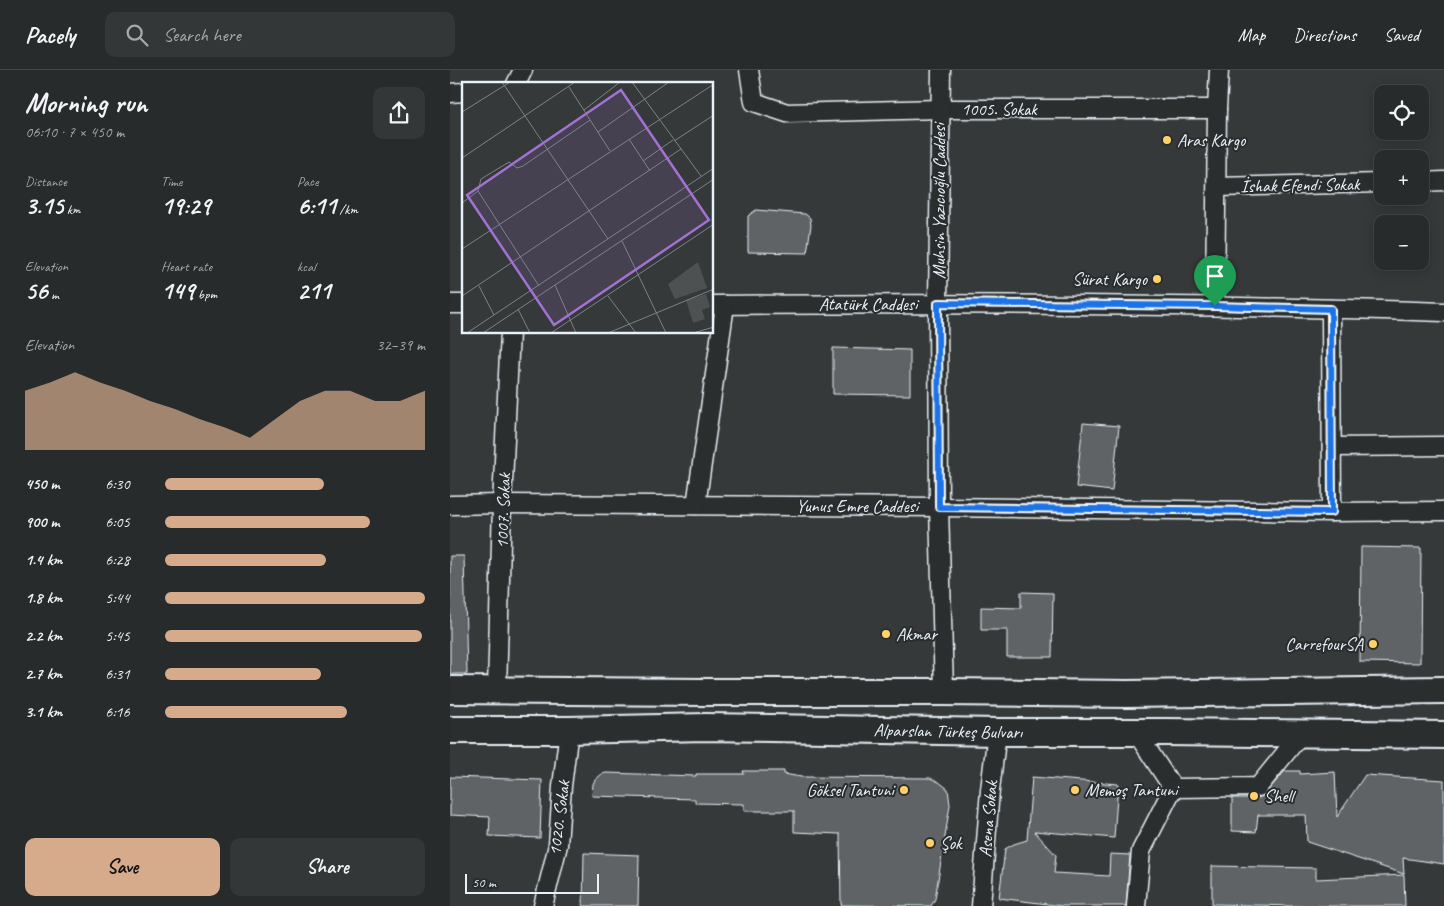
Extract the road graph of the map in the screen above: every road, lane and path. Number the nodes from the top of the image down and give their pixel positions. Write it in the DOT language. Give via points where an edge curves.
graph roads {
  1 [pos="523,70"];
  2 [pos="749,70"];
  3 [pos="941,70"];
  4 [pos="1219,70"];
  5 [pos="517,82"];
  6 [pos="940,109"];
  7 [pos="1217,109"];
  8 [pos="1444,181"];
  9 [pos="1429,182"];
  10 [pos="1374,183"];
  11 [pos="1216,187"];
  12 [pos="938,303"];
  13 [pos="719,305"];
  14 [pos="1215,306"];
  15 [pos="1331,309"];
  16 [pos="1444,312"];
  17 [pos="510,334"];
  18 [pos="1444,446"];
  19 [pos="1332,447"];
  20 [pos="502,504"];
  21 [pos="450,505"];
  22 [pos="696,506"];
  23 [pos="939,507"];
  24 [pos="1332,512"];
  25 [pos="1444,512"];
  26 [pos="450,690"];
  27 [pos="497,690"];
  28 [pos="1444,690"];
  29 [pos="944,692"];
  30 [pos="450,730"];
  31 [pos="569,730"];
  32 [pos="997,732"];
  33 [pos="1136,732"];
  34 [pos="1301,734"];
  35 [pos="1444,735"];
  36 [pos="1173,788"];
  37 [pos="543,906"];
  38 [pos="981,906"];
  39 [pos="1136,906"];
  1 -- 5 [label="street"];
  2 -- 6 [label="street, 1005. Sokak" via="754,102 787,113"];
  3 -- 6 [label="street, Muhsin Yazıcıoğlu Caddesi"];
  4 -- 7 [label="street"];
  6 -- 7 [label="street, 1005. Sokak"];
  6 -- 12 [label="street, Muhsin Yazıcıoğlu Caddesi"];
  7 -- 11 [label="street"];
  8 -- 9 [label="street"];
  10 -- 11 [label="street, İshak Efendi Sokak"];
  11 -- 14 [label="street"];
  12 -- 13 [label="street, Atatürk Caddesi"];
  12 -- 14 [label="street, Atatürk Caddesi"];
  12 -- 23 [label="street, Muhsin Yazıcıoğlu Caddesi"];
  13 -- 22 [label="street"];
  14 -- 15 [label="street, Atatürk Caddesi"];
  15 -- 16 [label="street, Atatürk Caddesi"];
  15 -- 19 [label="street"];
  17 -- 20 [label="street, 1007. Sokak"];
  18 -- 19 [label="street"];
  19 -- 24 [label="street"];
  20 -- 21 [label="street, Yunus Emre Caddesi"];
  20 -- 22 [label="street, Yunus Emre Caddesi"];
  20 -- 27 [label="street, 1007. Sokak"];
  22 -- 23 [label="street, Yunus Emre Caddesi"];
  23 -- 24 [label="street, Yunus Emre Caddesi"];
  23 -- 29 [label="street, Muhsin Yazıcıoğlu Caddesi"];
  24 -- 25 [label="street, Yunus Emre Caddesi"];
  26 -- 27 [label="highway"];
  27 -- 29 [label="highway"];
  28 -- 29 [label="highway" via="1127,694"];
  30 -- 31 [label="highway, Alparslan Türkeş Bulvarı"];
  31 -- 32 [label="highway, Alparslan Türkeş Bulvarı" via="706,727"];
  31 -- 37 [label="street, 1020. Sokak" via="558,845"];
  32 -- 33 [label="highway, Alparslan Türkeş Bulvarı"];
  32 -- 38 [label="street, Asena Sokak"];
  33 -- 34 [label="highway, Alparslan Türkeş Bulvarı"];
  33 -- 36 [label="street"];
  34 -- 35 [label="highway, Alparslan Türkeş Bulvarı"];
  34 -- 36 [label="street" via="1258,787"];
  36 -- 39 [label="street" via="1141,852"];
}
